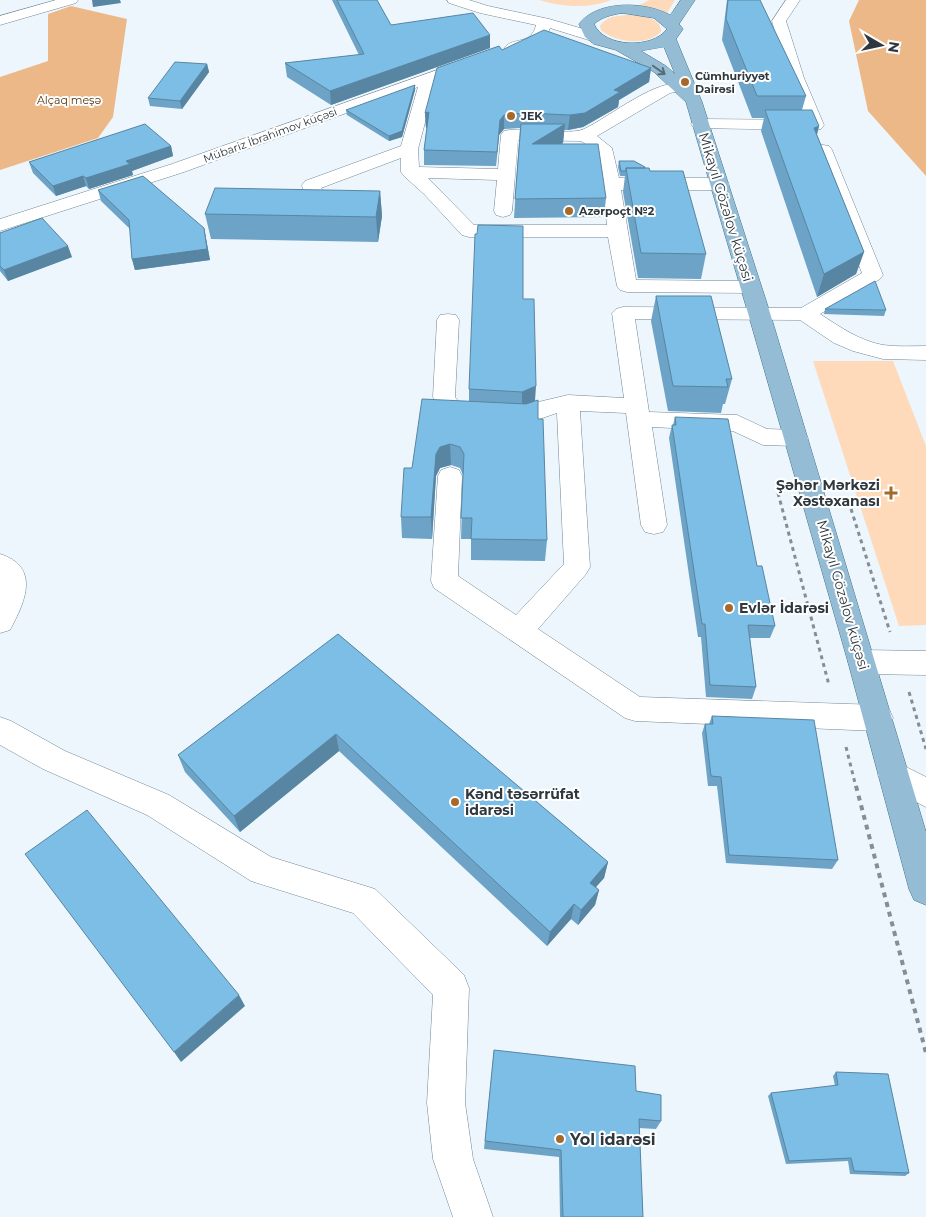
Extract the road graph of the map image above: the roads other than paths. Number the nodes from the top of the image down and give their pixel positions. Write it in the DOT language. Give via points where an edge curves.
graph roads {
  1 [pos="71,0"];
  2 [pos="454,0"];
  3 [pos="637,0"];
  4 [pos="688,0"];
  5 [pos="793,0"];
  6 [pos="526,5"];
  7 [pos="622,9"];
  8 [pos="595,16"];
  9 [pos="0,21"];
  10 [pos="544,22"];
  11 [pos="672,23"];
  12 [pos="592,36"];
  13 [pos="669,40"];
  14 [pos="619,46"];
  15 [pos="429,78"];
  16 [pos="692,104"];
  17 [pos="585,136"];
  18 [pos="410,149"];
  19 [pos="823,150"];
  20 [pos="410,172"];
  21 [pos="506,175"];
  22 [pos="611,184"];
  23 [pos="720,184"];
  24 [pos="346,204"];
  25 [pos="503,211"];
  26 [pos="0,225"];
  27 [pos="617,231"];
  28 [pos="750,287"];
  29 [pos="759,313"];
  30 [pos="805,314"];
  31 [pos="448,320"];
  32 [pos="926,353"];
  33 [pos="568,403"];
  34 [pos="638,412"];
  35 [pos="796,438"];
  36 [pos="450,476"];
  37 [pos="654,525"];
  38 [pos="0,564"];
  39 [pos="0,622"];
  40 [pos="519,631"];
  41 [pos="862,662"];
  42 [pos="926,663"];
  43 [pos="878,718"];
  44 [pos="0,730"];
  45 [pos="894,775"];
  46 [pos="926,793"];
  47 [pos="926,889"];
  48 [pos="474,1217"];
  1 -- 9 [label="street"];
  2 -- 10 [label="street"];
  3 -- 7 [label="main road"];
  4 -- 11 [label="main road"];
  5 -- 16 [label="street" via="779,21 814,126"];
  6 -- 10 [label="street"];
  7 -- 8 [label="main road"];
  7 -- 11 [label="main road" via="654,13"];
  8 -- 10 [label="street"];
  8 -- 12 [label="main road" via="586,24 586,30"];
  10 -- 12 [label="street"];
  10 -- 15 [label="street, Mübariz İbrahimov küçəsi" via="538,39"];
  11 -- 13 [label="main road" via="675,29"];
  12 -- 14 [label="main road"];
  13 -- 14 [label="main road" via="643,47"];
  13 -- 16 [label="main road, Mikayıl Gözəlov küçəsi"];
  14 -- 16 [label="main road, one-way" via="660,69"];
  15 -- 18 [label="street"];
  15 -- 26 [label="street, Mübariz İbrahimov küçəsi" via="178,168"];
  16 -- 17 [label="street" via="666,89"];
  16 -- 23 [label="main road, Mikayıl Gözəlov küçəsi"];
  17 -- 21 [label="street" via="510,135"];
  17 -- 22 [label="street" via="603,148"];
  18 -- 20 [label="street"];
  18 -- 24 [label="street" via="311,184 312,192 320,199"];
  19 -- 30 [label="street" via="873,275"];
  20 -- 21 [label="street"];
  20 -- 27 [label="street" via="468,231"];
  21 -- 25 [label="street"];
  22 -- 23 [label="street"];
  22 -- 27 [label="street"];
  23 -- 28 [label="main road, Mikayıl Gözəlov küçəsi"];
  27 -- 28 [label="street" via="627,286"];
  28 -- 29 [label="main road, Mikayıl Gözəlov küçəsi"];
  29 -- 30 [label="street"];
  29 -- 34 [label="street" via="623,313"];
  29 -- 35 [label="main road, Mikayıl Gözəlov küçəsi"];
  30 -- 32 [label="street" via="861,346 883,352"];
  31 -- 33 [label="street" via="444,397 450,406 463,412 525,416 542,408"];
  33 -- 34 [label="street"];
  33 -- 40 [label="street" via="576,567"];
  34 -- 35 [label="street" via="737,423 763,438"];
  34 -- 37 [label="street"];
  35 -- 41 [label="main road, Mikayıl Gözəlov küçəsi"];
  36 -- 40 [label="street" via="444,581"];
  38 -- 39 [label="street" via="5,566 11,577 14,590 10,606"];
  40 -- 43 [label="street" via="635,709"];
  41 -- 42 [label="street"];
  41 -- 43 [label="main road, Mikayıl Gözəlov küçəsi"];
  43 -- 45 [label="main road, Mikayıl Gözəlov küçəsi"];
  44 -- 48 [label="street" via="54,760 158,806 263,870 363,900 451,988 446,1103 453,1159"];
  45 -- 46 [label="street"];
  45 -- 47 [label="main road, Mikayıl Gözəlov küçəsi"];
}
